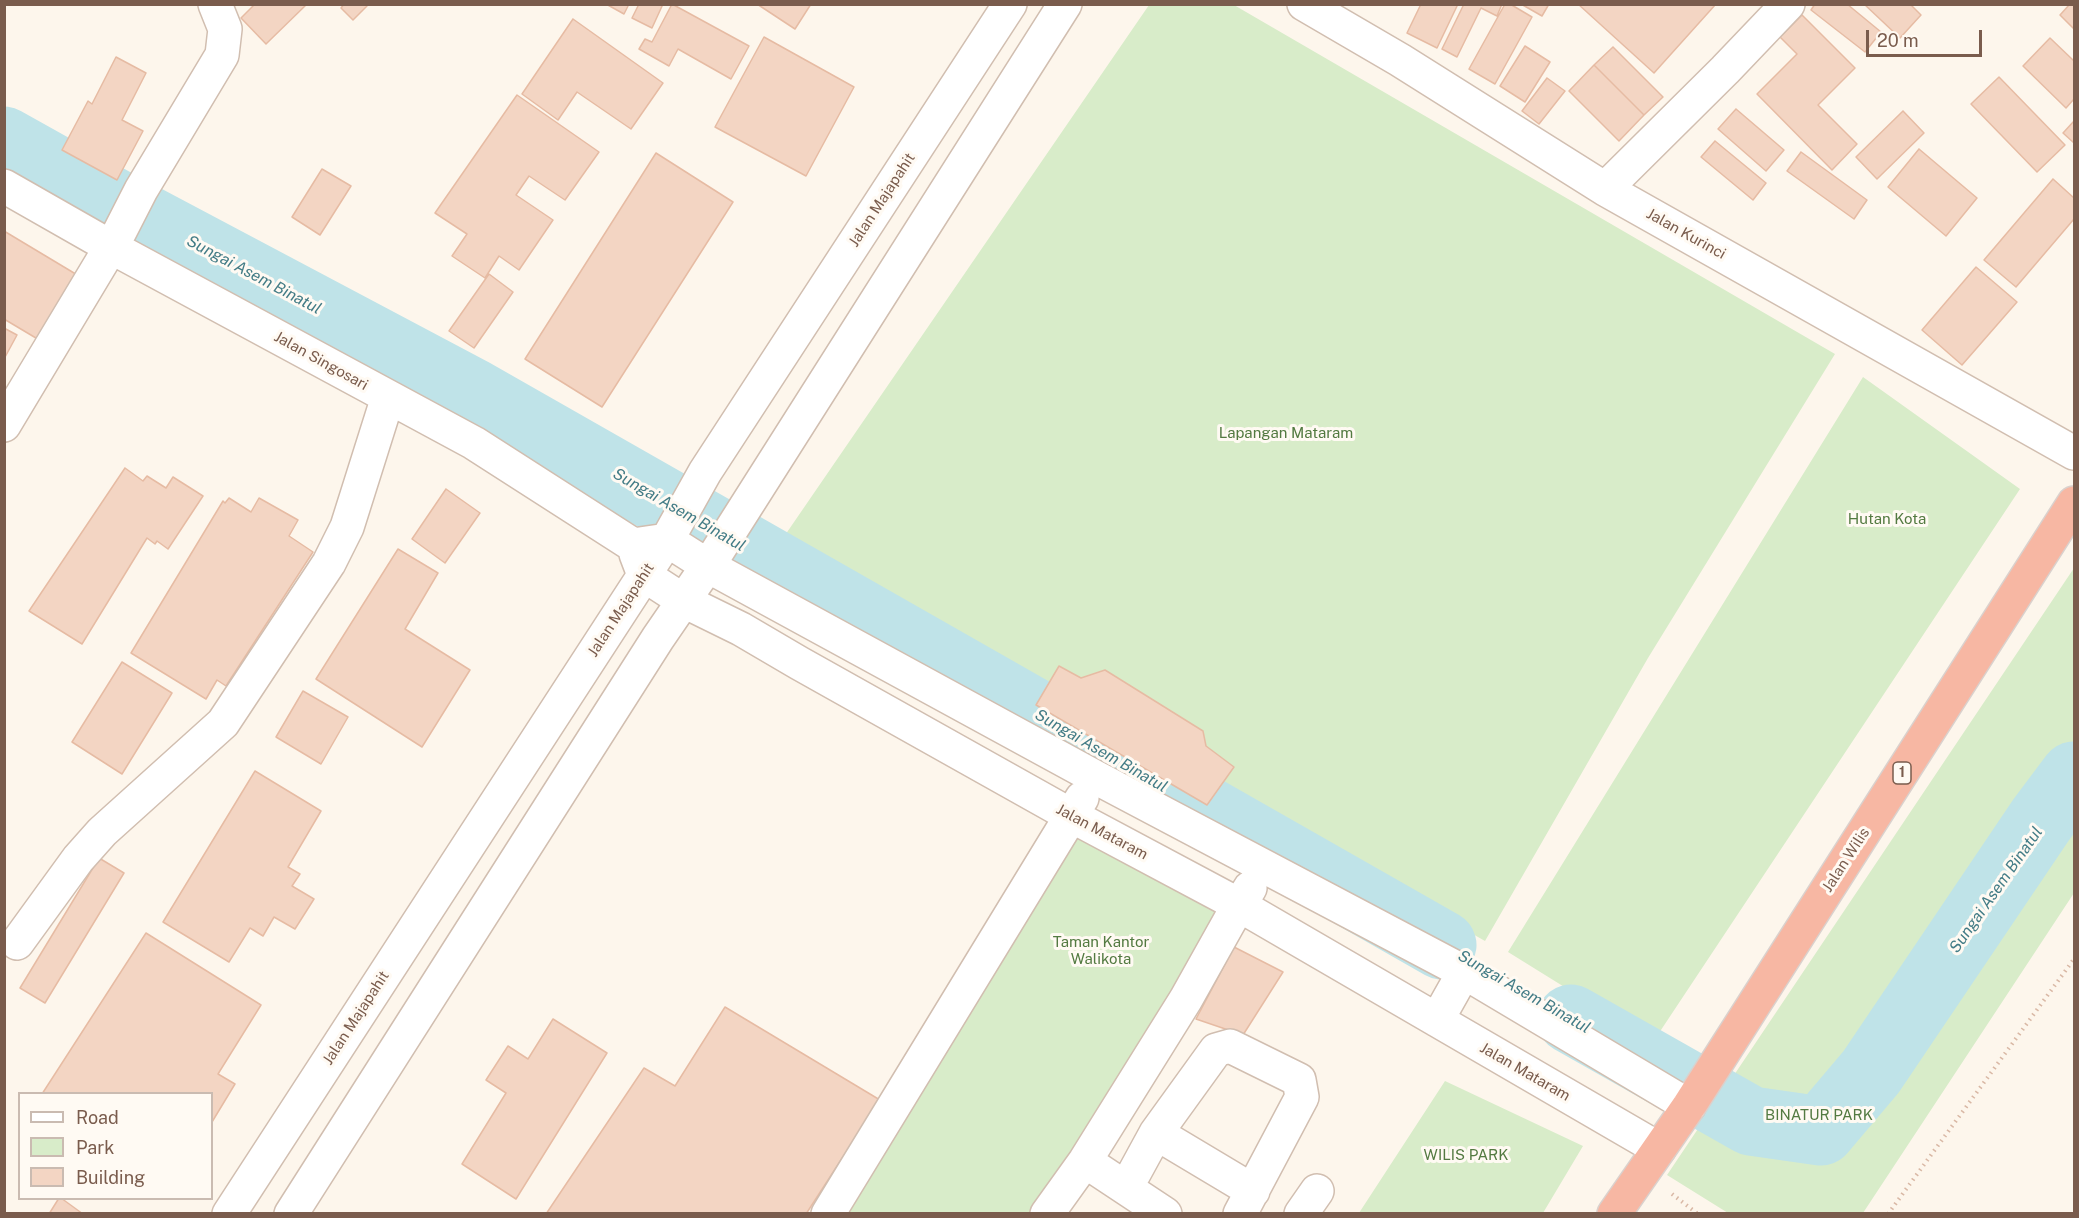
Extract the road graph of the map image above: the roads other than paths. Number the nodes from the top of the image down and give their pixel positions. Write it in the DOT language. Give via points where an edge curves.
graph roads {
  1 [pos="215,4"];
  2 [pos="1010,4"];
  3 [pos="1065,4"];
  4 [pos="1304,4"];
  5 [pos="1788,4"];
  6 [pos="4,186"];
  7 [pos="1605,189"];
  8 [pos="115,241"];
  9 [pos="388,397"];
  10 [pos="4,425"];
  11 [pos="2074,453"];
  12 [pos="2074,503"];
  13 [pos="670,533"];
  14 [pos="633,544"];
  15 [pos="713,559"];
  16 [pos="644,575"];
  17 [pos="684,601"];
  18 [pos="1095,777"];
  19 [pos="1072,816"];
  20 [pos="1264,866"];
  21 [pos="1239,905"];
  22 [pos="17,943"];
  23 [pos="1464,972"];
  24 [pos="1437,1020"];
  25 [pos="1693,1099"];
  26 [pos="1156,1133"];
  27 [pos="1659,1149"];
  28 [pos="1085,1161"];
  29 [pos="1126,1188"];
  30 [pos="1246,1202"];
  31 [pos="229,1214"];
  32 [pos="291,1214"];
  33 [pos="828,1214"];
  34 [pos="1047,1214"];
  35 [pos="1166,1214"];
  36 [pos="1614,1214"];
  1 -- 8 [label="street" via="225,29 222,56 141,190"];
  2 -- 13 [label="street, Jalan Majapahit" via="705,472"];
  3 -- 15 [label="street"];
  4 -- 7 [label="street, Jalan Kurinci"];
  5 -- 7 [label="street"];
  6 -- 8 [label="street, Jalan Singosari"];
  7 -- 11 [label="street, Jalan Kurinci"];
  8 -- 9 [label="street, Jalan Singosari"];
  8 -- 10 [label="street"];
  9 -- 14 [label="street, Jalan Singosari" via="474,442"];
  9 -- 22 [label="street" via="347,527 329,563 223,723 102,832"];
  12 -- 25 [label="highway, Jalan Wilis / 1"];
  13 -- 14 [label="street"];
  13 -- 15 [label="street"];
  13 -- 16 [label="street, Jalan Majapahit"];
  14 -- 16 [label="street"];
  15 -- 17 [label="street"];
  15 -- 18 [label="street"];
  16 -- 17 [label="street, Jalan Mataram"];
  16 -- 31 [label="street, Jalan Majapahit"];
  17 -- 19 [label="street, Jalan Mataram" via="741,629"];
  17 -- 32 [label="street"];
  18 -- 19 [label="street"];
  18 -- 20 [label="street"];
  19 -- 21 [label="street, Jalan Mataram"];
  19 -- 33 [label="street"];
  20 -- 21 [label="street"];
  20 -- 23 [label="street"];
  21 -- 24 [label="street, Jalan Mataram"];
  21 -- 28 [label="street" via="1186,999"];
  23 -- 24 [label="street"];
  23 -- 25 [label="street"];
  24 -- 27 [label="street, Jalan Mataram"];
  25 -- 27 [label="highway, Jalan Wilis / 1"];
  26 -- 29 [label="street"];
  26 -- 30 [label="street"];
  26 -- 30 [label="street" via="1216,1050 1230,1046 1299,1080 1302,1097"];
  27 -- 36 [label="highway, Jalan Wilis / 1"];
  28 -- 29 [label="street"];
  28 -- 34 [label="street"];
  29 -- 35 [label="street"];
}
